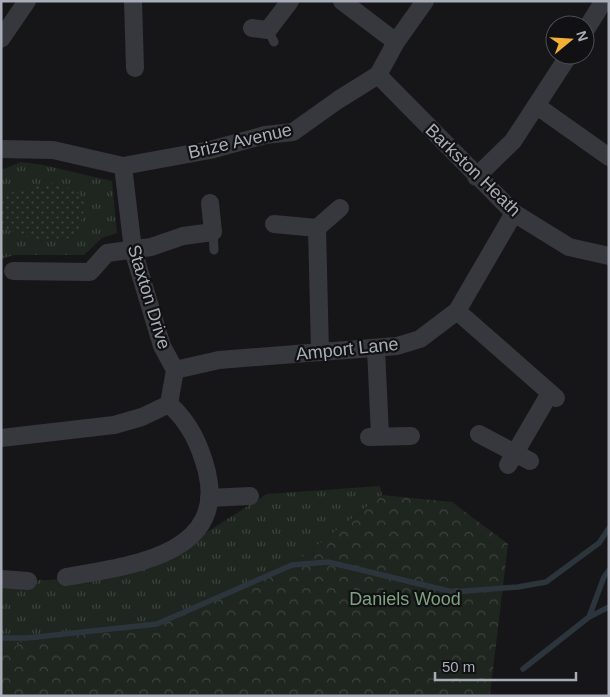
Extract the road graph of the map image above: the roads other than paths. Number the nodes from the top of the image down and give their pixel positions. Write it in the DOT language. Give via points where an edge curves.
graph roads {
  1 [pos="27,1"];
  2 [pos="133,1"];
  3 [pos="290,1"];
  4 [pos="342,1"];
  5 [pos="425,1"];
  6 [pos="603,2"];
  7 [pos="609,4"];
  8 [pos="595,15"];
  9 [pos="265,34"];
  10 [pos="1,39"];
  11 [pos="396,42"];
  12 [pos="564,65"];
  13 [pos="134,68"];
  14 [pos="378,75"];
  15 [pos="537,106"];
  16 [pos="1,149"];
  17 [pos="609,157"];
  18 [pos="122,166"];
  19 [pos="476,177"];
  20 [pos="210,202"];
  21 [pos="340,208"];
  22 [pos="514,214"];
  23 [pos="274,224"];
  24 [pos="317,228"];
  25 [pos="212,232"];
  26 [pos="133,250"];
  27 [pos="214,250"];
  28 [pos="609,256"];
  29 [pos="13,271"];
  30 [pos="457,311"];
  31 [pos="376,349"];
  32 [pos="320,352"];
  33 [pos="175,370"];
  34 [pos="169,404"];
  35 [pos="479,434"];
  36 [pos="411,436"];
  37 [pos="1,438"];
  38 [pos="250,496"];
  39 [pos="209,498"];
  40 [pos="66,577"];
  41 [pos="1,578"];
  42 [pos="28,581"];
  1 -- 10 [label="street"];
  2 -- 13 [label="street"];
  3 -- 9 [label="street"];
  4 -- 11 [label="street"];
  5 -- 11 [label="street, Brize Avenue"];
  6 -- 7 [label="lane"];
  6 -- 8 [label="street"];
  11 -- 14 [label="street, Brize Avenue"];
  12 -- 15 [label="street"];
  14 -- 18 [label="street, Brize Avenue" via="294,132 265,135 210,150"];
  14 -- 19 [label="street, Barkston Heath"];
  15 -- 17 [label="street"];
  15 -- 19 [label="street" via="513,141"];
  16 -- 18 [label="street, Brize Avenue" via="53,150"];
  18 -- 26 [label="street, Staxton Drive"];
  19 -- 22 [label="street, Barkston Heath"];
  20 -- 25 [label="street"];
  21 -- 24 [label="street"];
  22 -- 28 [label="street, Barkston Heath" via="569,246"];
  22 -- 30 [label="street, Amport Lane"];
  23 -- 24 [label="street"];
  24 -- 32 [label="street"];
  25 -- 26 [label="street" via="182,236"];
  25 -- 27 [label="lane"];
  26 -- 29 [label="street" via="107,253 90,272"];
  26 -- 33 [label="street, Staxton Drive" via="162,346"];
  30 -- 31 [label="street, Amport Lane" via="420,339"];
  30 -- 35 [label="street" via="553,395 518,460"];
  31 -- 32 [label="street, Amport Lane"];
  31 -- 36 [label="street" via="374,436"];
  32 -- 33 [label="street, Amport Lane" via="219,360"];
  33 -- 34 [label="street, Staxton Drive"];
  34 -- 37 [label="street" via="142,417 114,425"];
  34 -- 39 [label="street" via="184,418 202,453 211,487"];
  38 -- 39 [label="street"];
  39 -- 40 [label="street" via="203,523 171,551 134,564"];
  41 -- 42 [label="street"];
}
